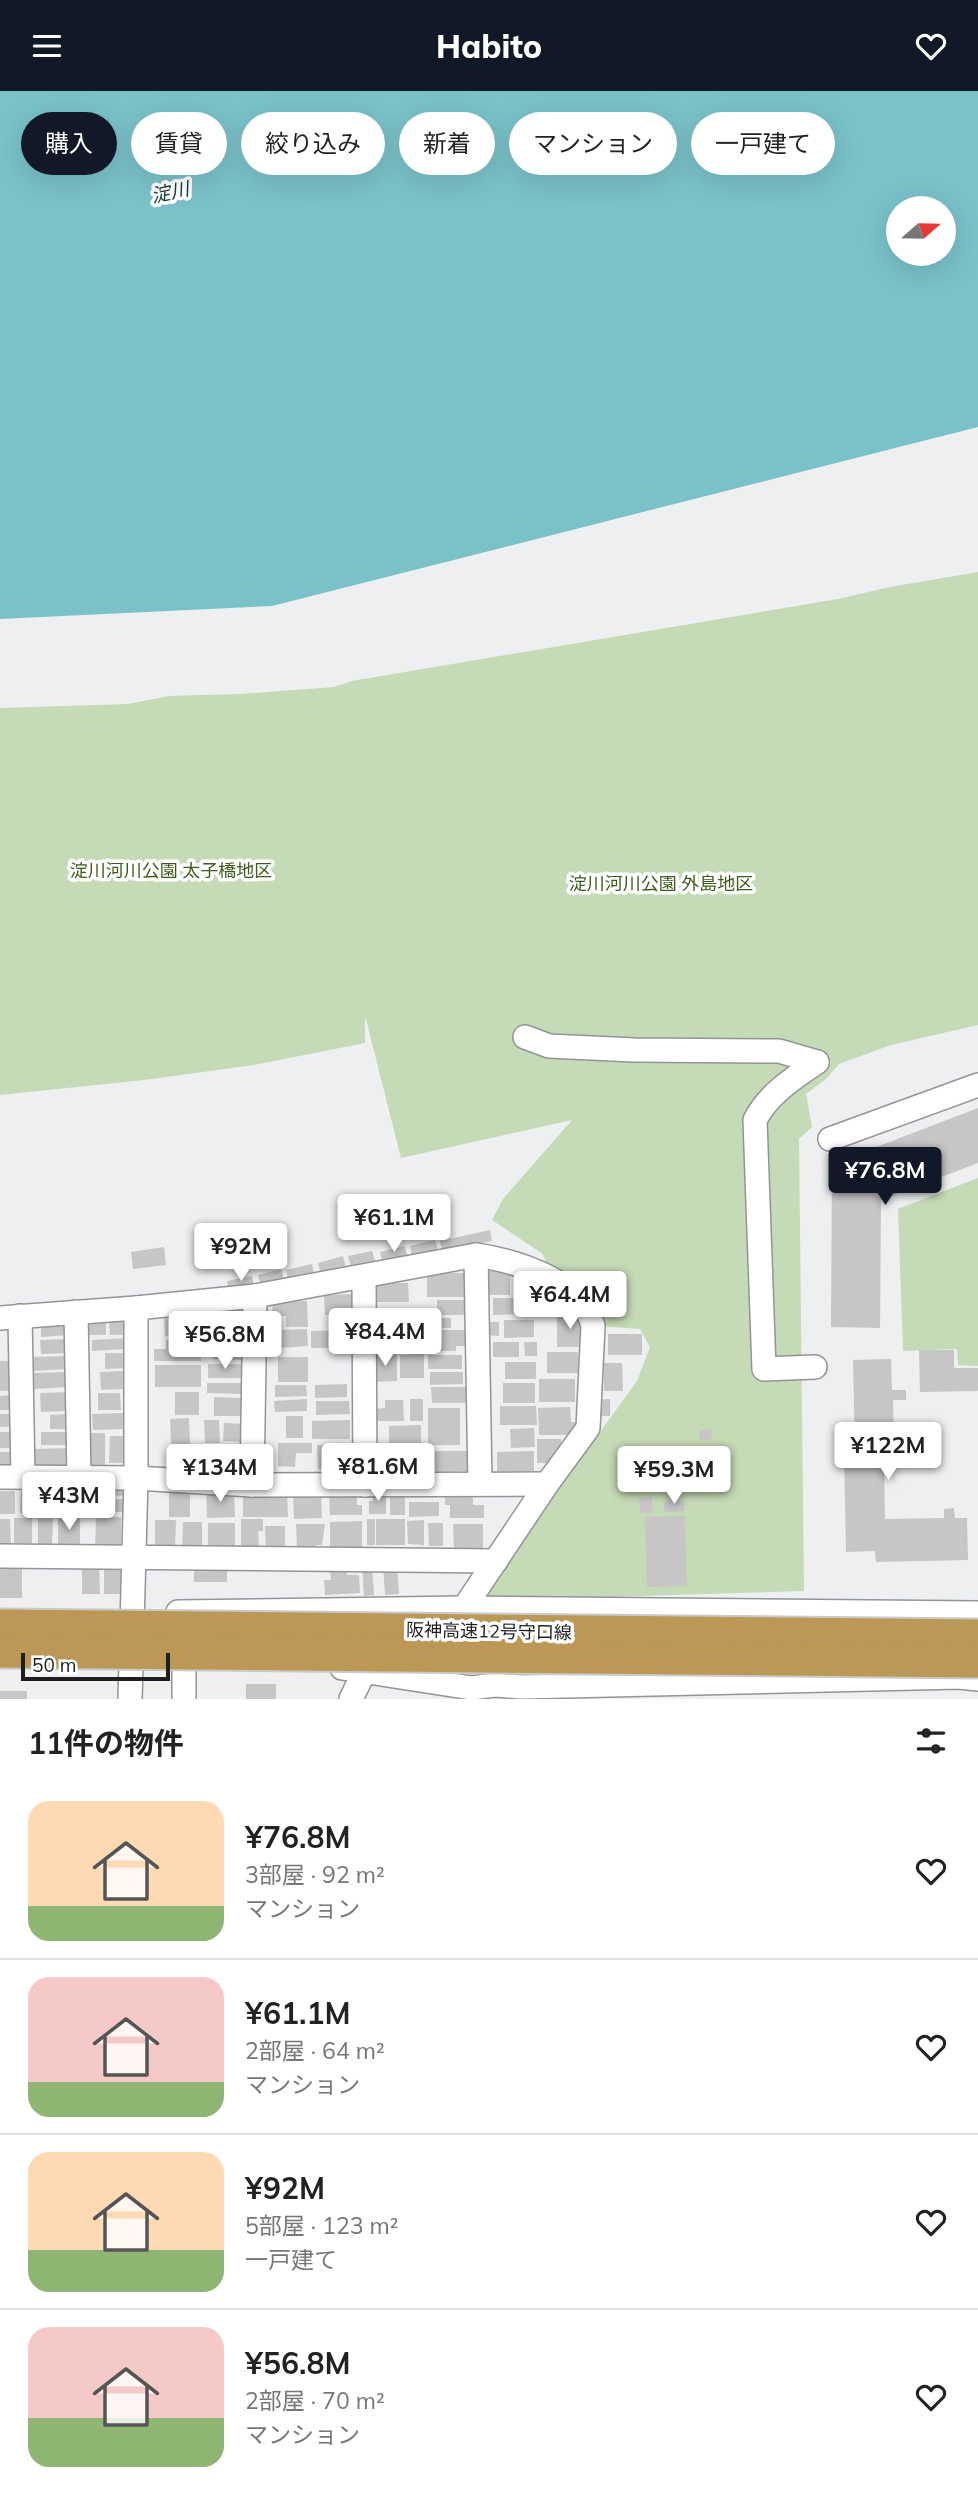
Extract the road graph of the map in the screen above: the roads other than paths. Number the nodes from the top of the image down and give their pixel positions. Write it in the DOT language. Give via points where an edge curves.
graph roads {
  1 [pos="525,1037"];
  2 [pos="978,1085"];
  3 [pos="830,1139"];
  4 [pos="476,1255"];
  5 [pos="364,1277"];
  6 [pos="254,1296"];
  7 [pos="136,1308"];
  8 [pos="76,1312"];
  9 [pos="10,1317"];
  10 [pos="815,1367"];
  11 [pos="0,1477"];
  12 [pos="23,1477"];
  13 [pos="79,1478"];
  14 [pos="136,1478"];
  15 [pos="480,1484"];
  16 [pos="547,1484"];
  17 [pos="252,1485"];
  18 [pos="365,1485"];
  19 [pos="0,1556"];
  20 [pos="134,1557"];
  21 [pos="496,1561"];
  22 [pos="464,1608"];
  23 [pos="539,1610"];
  24 [pos="133,1612"];
  25 [pos="0,1613"];
  26 [pos="978,1613"];
  27 [pos="0,1626"];
  28 [pos="978,1636"];
  29 [pos="0,1651"];
  30 [pos="978,1661"];
  31 [pos="0,1663"];
  32 [pos="131,1663"];
  33 [pos="184,1663"];
  34 [pos="365,1670"];
  35 [pos="978,1679"];
  36 [pos="491,1692"];
  37 [pos="130,1699"];
  38 [pos="184,1699"];
  39 [pos="351,1699"];
  1 -- 10 [label="street" via="549,1046 779,1051 817,1062 779,1089 755,1120 764,1369"];
  2 -- 3 [label="street"];
  4 -- 5 [label="street"];
  4 -- 15 [label="street"];
  4 -- 16 [label="street" via="505,1259 540,1272 582,1301 590,1312 588,1428"];
  5 -- 6 [label="street"];
  5 -- 18 [label="street"];
  6 -- 7 [label="street"];
  6 -- 17 [label="street"];
  7 -- 8 [label="street"];
  7 -- 14 [label="street"];
  8 -- 9 [label="street"];
  8 -- 13 [label="street"];
  9 -- 12 [label="street"];
  11 -- 12 [label="street"];
  12 -- 13 [label="street"];
  13 -- 14 [label="street"];
  14 -- 17 [label="street"];
  14 -- 20 [label="street"];
  15 -- 16 [label="street"];
  15 -- 18 [label="street"];
  16 -- 21 [label="street"];
  17 -- 18 [label="street"];
  19 -- 20 [label="street"];
  20 -- 21 [label="street"];
  20 -- 24 [label="street"];
  21 -- 22 [label="street"];
  22 -- 23 [label="street"];
  22 -- 24 [label="street"];
  23 -- 26 [label="street"];
  23 -- 36 [label="street"];
  24 -- 25 [label="street"];
  24 -- 32 [label="street"];
  27 -- 28 [label="highway, 阪神高速12号守口線, bridge"];
  29 -- 30 [label="highway, 阪神高速12号守口線, bridge"];
  31 -- 32 [label="street"];
  32 -- 33 [label="street"];
  32 -- 37 [label="street"];
  33 -- 34 [label="street" via="277,1662"];
  33 -- 38 [label="street"];
  34 -- 36 [label="street"];
  34 -- 39 [label="street"];
  35 -- 36 [label="street" via="522,1687"];
}
